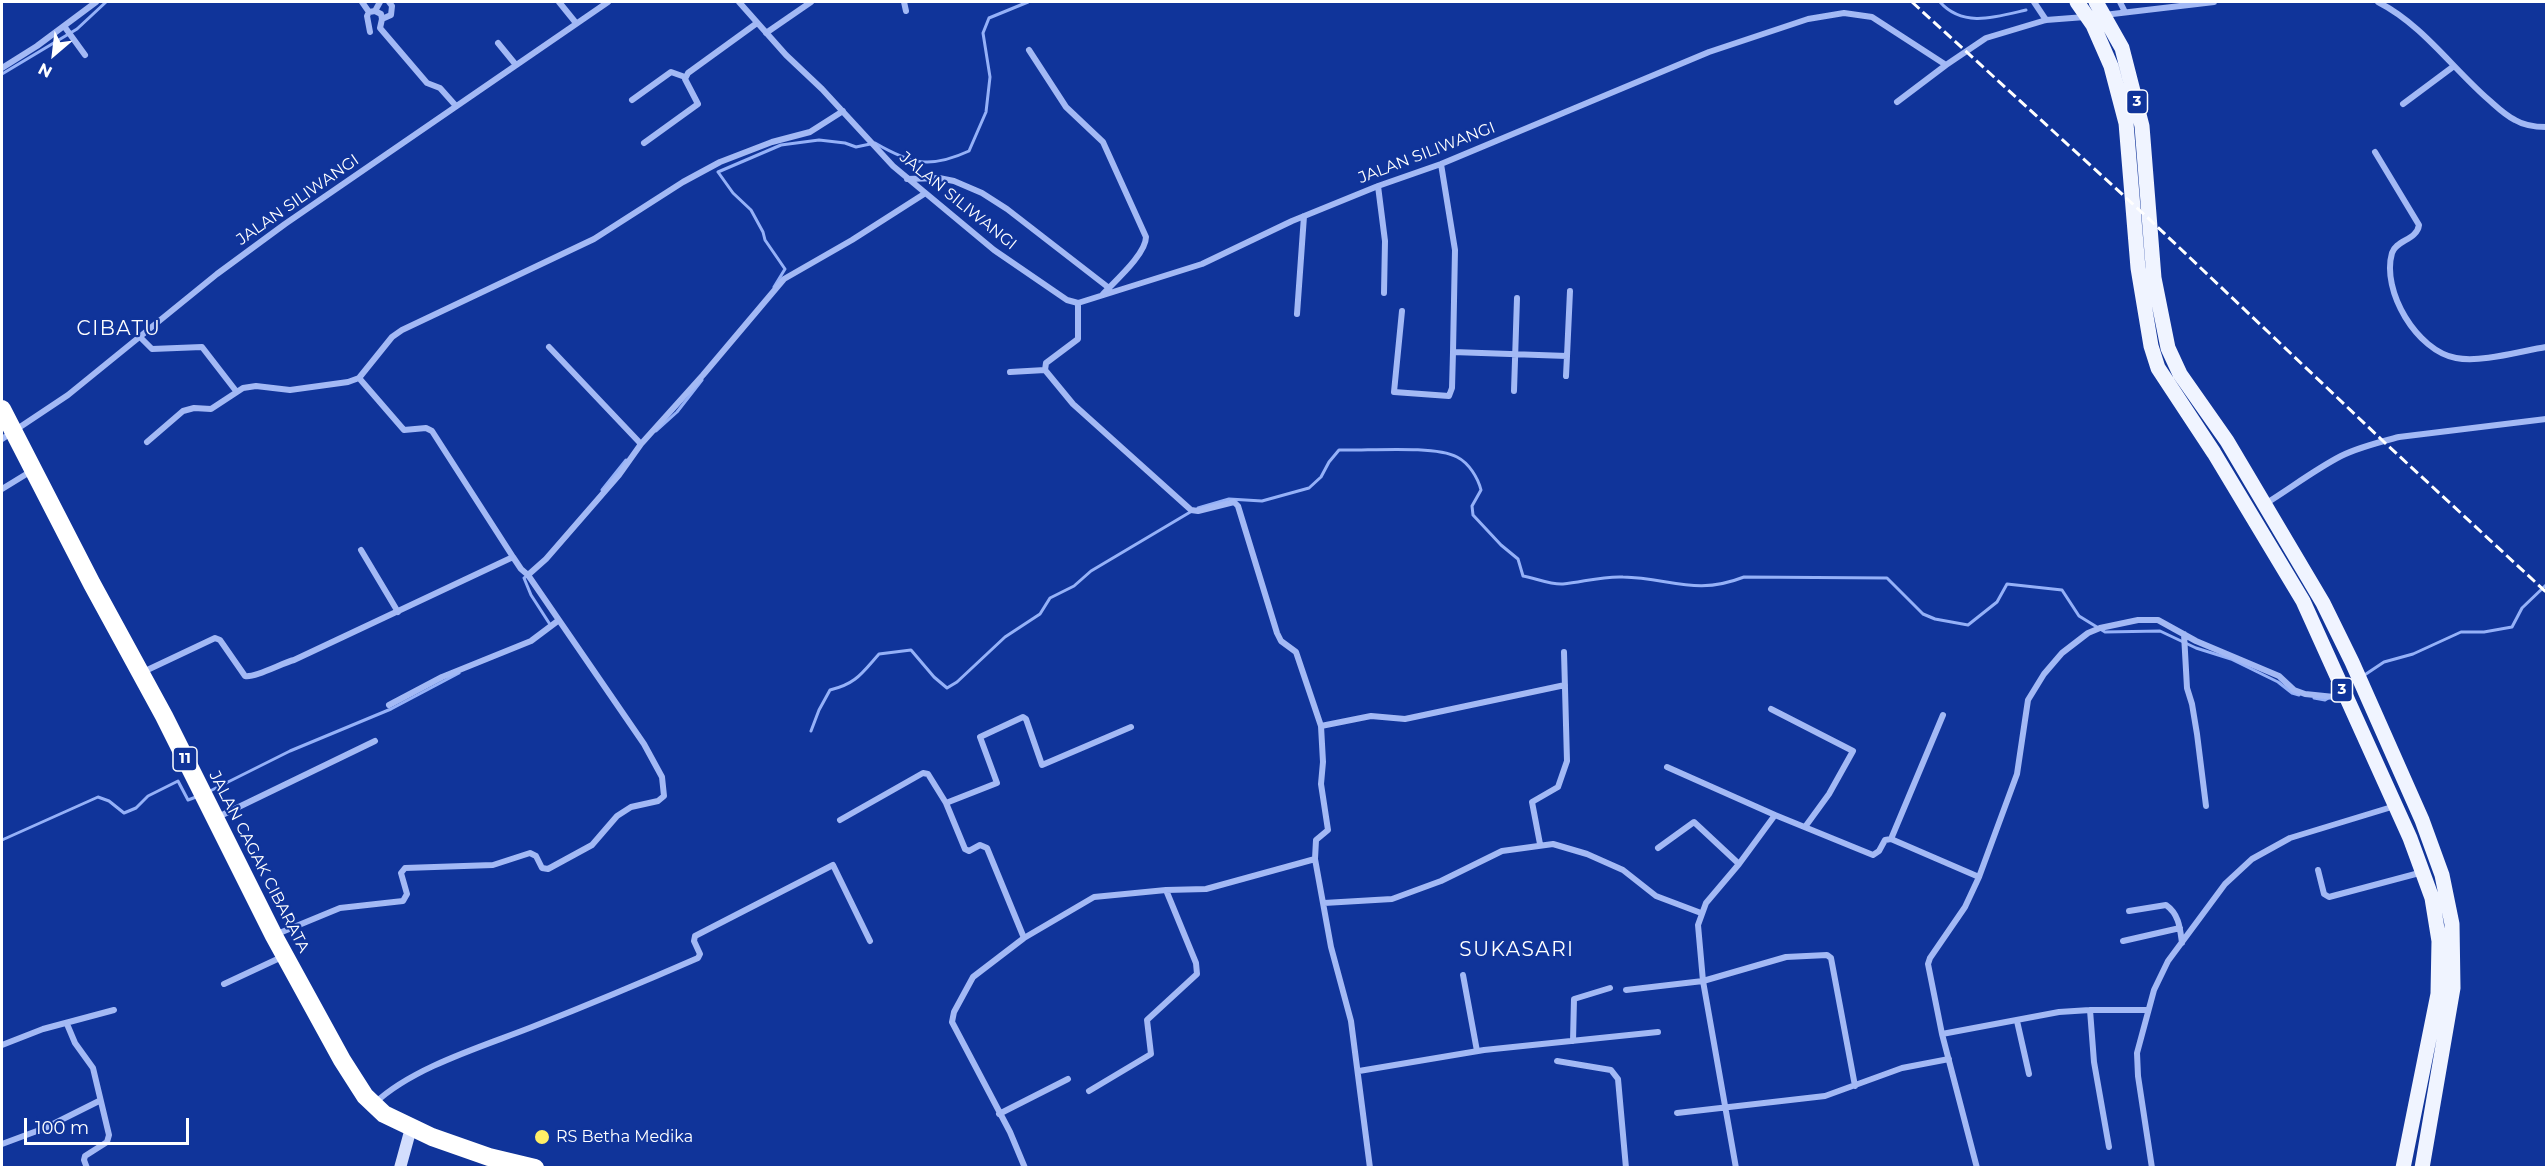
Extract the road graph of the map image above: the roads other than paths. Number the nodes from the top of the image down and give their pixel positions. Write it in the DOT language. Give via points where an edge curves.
graph roads {
  1 [pos="96,2"];
  2 [pos="362,2"];
  3 [pos="380,2"];
  4 [pos="389,2"];
  5 [pos="558,2"];
  6 [pos="608,2"];
  7 [pos="739,2"];
  8 [pos="811,2"];
  9 [pos="904,2"];
  10 [pos="2034,2"];
  11 [pos="2077,2"];
  12 [pos="2096,2"];
  13 [pos="2120,2"];
  14 [pos="2214,2"];
  15 [pos="2378,2"];
  16 [pos="372,11"];
  17 [pos="906,11"];
  18 [pos="2125,12"];
  19 [pos="382,19"];
  20 [pos="2046,20"];
  21 [pos="576,23"];
  22 [pos="757,23"];
  23 [pos="64,26"];
  24 [pos="370,32"];
  25 [pos="766,33"];
  26 [pos="2106,34"];
  27 [pos="498,43"];
  28 [pos="1029,50"];
  29 [pos="85,55"];
  30 [pos="516,65"];
  31 [pos="1946,65"];
  32 [pos="2454,66"];
  33 [pos="2,68"];
  34 [pos="685,77"];
  35 [pos="632,100"];
  36 [pos="1897,102"];
  37 [pos="2403,104"];
  38 [pos="456,106"];
  39 [pos="843,111"];
  40 [pos="2547,127"];
  41 [pos="644,143"];
  42 [pos="2375,152"];
  43 [pos="1441,164"];
  44 [pos="907,179"];
  45 [pos="1378,186"];
  46 [pos="924,194"];
  47 [pos="1304,216"];
  48 [pos="1109,288"];
  49 [pos="1570,291"];
  50 [pos="1384,293"];
  51 [pos="1103,295"];
  52 [pos="1517,298"];
  53 [pos="1078,303"];
  54 [pos="1402,311"];
  55 [pos="1297,314"];
  56 [pos="140,337"];
  57 [pos="549,347"];
  58 [pos="2547,347"];
  59 [pos="1453,352"];
  60 [pos="1515,354"];
  61 [pos="1567,356"];
  62 [pos="1045,370"];
  63 [pos="1010,372"];
  64 [pos="1566,376"];
  65 [pos="359,378"];
  66 [pos="236,391"];
  67 [pos="1514,391"];
  68 [pos="2,409"];
  69 [pos="2547,419"];
  70 [pos="7,435"];
  71 [pos="147,442"];
  72 [pos="641,444"];
  73 [pos="33,470"];
  74 [pos="2,489"];
  75 [pos="2265,504"];
  76 [pos="361,550"];
  77 [pos="513,557"];
  78 [pos="528,575"];
  79 [pos="398,612"];
  80 [pos="559,620"];
  81 [pos="2184,634"];
  82 [pos="1564,652"];
  83 [pos="140,674"];
  84 [pos="1565,685"];
  85 [pos="2345,698"];
  86 [pos="389,705"];
  87 [pos="1772,709"];
  88 [pos="1943,715"];
  89 [pos="1321,726"];
  90 [pos="1131,727"];
  91 [pos="375,741"];
  92 [pos="1667,767"];
  93 [pos="946,802"];
  94 [pos="2206,806"];
  95 [pos="2396,806"];
  96 [pos="1775,815"];
  97 [pos="214,819"];
  98 [pos="840,820"];
  99 [pos="1805,827"];
  100 [pos="1891,839"];
  101 [pos="1540,844"];
  102 [pos="1658,848"];
  103 [pos="1315,859"];
  104 [pos="1739,864"];
  105 [pos="2318,870"];
  106 [pos="2423,871"];
  107 [pos="1978,877"];
  108 [pos="1166,890"];
  109 [pos="1324,903"];
  110 [pos="2129,911"];
  111 [pos="1701,913"];
  112 [pos="2180,928"];
  113 [pos="274,936"];
  114 [pos="1024,938"];
  115 [pos="870,941"];
  116 [pos="2123,941"];
  117 [pos="2182,943"];
  118 [pos="285,956"];
  119 [pos="1463,975"];
  120 [pos="1703,981"];
  121 [pos="224,984"];
  122 [pos="1610,988"];
  123 [pos="1626,990"];
  124 [pos="114,1010"];
  125 [pos="2090,1010"];
  126 [pos="2148,1010"];
  127 [pos="2017,1021"];
  128 [pos="67,1024"];
  129 [pos="1658,1032"];
  130 [pos="1942,1034"];
  131 [pos="1573,1041"];
  132 [pos="2,1045"];
  133 [pos="1477,1051"];
  134 [pos="1949,1059"];
  135 [pos="1557,1061"];
  136 [pos="1359,1071"];
  137 [pos="2029,1074"];
  138 [pos="1068,1079"];
  139 [pos="1855,1086"];
  140 [pos="1089,1091"];
  141 [pos="99,1101"];
  142 [pos="373,1105"];
  143 [pos="1727,1108"];
  144 [pos="1677,1113"];
  145 [pos="999,1114"];
  146 [pos="411,1128"];
  147 [pos="2,1144"];
  148 [pos="2109,1147"];
  149 [pos="87,1167"];
  150 [pos="400,1167"];
  151 [pos="536,1167"];
  152 [pos="1025,1167"];
  153 [pos="1370,1167"];
  154 [pos="1626,1167"];
  155 [pos="1736,1167"];
  156 [pos="1977,1167"];
  157 [pos="2152,1167"];
  158 [pos="2403,1167"];
  159 [pos="2422,1167"];
  1 -- 23 [label="street"];
  2 -- 16 [label="street"];
  3 -- 16 [label="street"];
  4 -- 19 [label="street" via="391,15"];
  5 -- 21 [label="street"];
  6 -- 21 [label="street, JALAN SILIWANGI"];
  7 -- 22 [label="street, JALAN SILIWANGI"];
  8 -- 25 [label="street"];
  9 -- 17 [label="street"];
  10 -- 20 [label="street"];
  11 -- 26 [label="main road, 3"];
  12 -- 26 [label="main road, 3"];
  13 -- 18 [label="street"];
  14 -- 18 [label="street"];
  15 -- 32 [label="street" via="2417,28"];
  16 -- 19 [label="street" via="381,14"];
  16 -- 24 [label="street" via="367,16"];
  18 -- 20 [label="street"];
  19 -- 38 [label="street" via="380,28 406,61 430,85 441,88"];
  20 -- 31 [label="street" via="1977,43"];
  21 -- 30 [label="street, JALAN SILIWANGI"];
  22 -- 25 [label="street, JALAN SILIWANGI"];
  22 -- 34 [label="street"];
  23 -- 29 [label="street"];
  23 -- 33 [label="street"];
  25 -- 39 [label="street, JALAN SILIWANGI"];
  26 -- 75 [label="main road, 3" via="2125,57 2142,126 2154,278 2168,348 2180,374"];
  26 -- 85 [label="main road, 3" via="2126,123 2138,268 2158,368 2303,601"];
  27 -- 30 [label="street"];
  28 -- 48 [label="street" via="1066,107 1103,142 1146,237 1145,246"];
  30 -- 38 [label="street, JALAN SILIWANGI"];
  31 -- 36 [label="street"];
  31 -- 43 [label="street, JALAN SILIWANGI" via="1872,17 1844,13 1808,19 1708,52"];
  32 -- 37 [label="street"];
  32 -- 40 [label="street" via="2507,116"];
  34 -- 35 [label="street" via="671,72"];
  34 -- 41 [label="street" via="698,104"];
  38 -- 56 [label="street, JALAN SILIWANGI" via="285,224"];
  39 -- 44 [label="street, JALAN SILIWANGI"];
  39 -- 65 [label="street" via="810,132 771,141 720,162 594,239 402,330"];
  42 -- 58 [label="street" via="2419,225 2416,234 2391,256 2393,294 2412,328 2443,353 2459,359"];
  43 -- 45 [label="street, JALAN SILIWANGI"];
  43 -- 59 [label="street" via="1455,250"];
  44 -- 46 [label="street, JALAN SILIWANGI"];
  44 -- 48 [label="street" via="939,178 982,193"];
  45 -- 47 [label="street, JALAN SILIWANGI"];
  45 -- 50 [label="street" via="1386,241"];
  46 -- 53 [label="street, JALAN SILIWANGI" via="1042,284"];
  46 -- 72 [label="street" via="784,279"];
  47 -- 51 [label="street, JALAN SILIWANGI" via="1202,264"];
  47 -- 55 [label="street"];
  48 -- 51 [label="street"];
  49 -- 61 [label="street"];
  51 -- 53 [label="street, JALAN SILIWANGI"];
  52 -- 60 [label="street"];
  53 -- 62 [label="street" via="1078,339 1046,363"];
  54 -- 59 [label="street" via="1394,392 1449,396"];
  56 -- 66 [label="street" via="152,349 206,348"];
  56 -- 70 [label="street, JALAN SILIWANGI" via="68,395"];
  57 -- 72 [label="street"];
  59 -- 60 [label="street"];
  60 -- 61 [label="street"];
  60 -- 67 [label="street"];
  61 -- 64 [label="street"];
  62 -- 63 [label="street"];
  62 -- 89 [label="street" via="1073,404 1191,510 1234,502 1239,507 1277,633 1296,652"];
  65 -- 66 [label="street" via="290,390 256,386"];
  65 -- 77 [label="street" via="404,430 432,431"];
  66 -- 71 [label="street" via="211,409 183,411"];
  68 -- 70 [label="highway, JALAN CAGAK CIBARATA / 11"];
  69 -- 75 [label="street" via="2383,441 2342,455"];
  70 -- 73 [label="highway, JALAN CAGAK CIBARATA / 11"];
  72 -- 78 [label="street" via="619,476"];
  73 -- 74 [label="street"];
  73 -- 83 [label="highway, JALAN CAGAK CIBARATA / 11"];
  75 -- 159 [label="main road, 3" via="2323,603 2352,662 2422,820 2446,892 2452,924 2453,988"];
  76 -- 79 [label="street"];
  77 -- 78 [label="street"];
  77 -- 79 [label="street"];
  78 -- 80 [label="street"];
  79 -- 83 [label="street" via="251,676 245,676 215,638"];
  80 -- 86 [label="street" via="531,640 442,677"];
  80 -- 113 [label="street" via="644,744 662,777 664,796 631,807 617,816 592,846 548,868 542,868 530,853 493,865 405,867 401,873 407,894 403,901 340,908"];
  81 -- 85 [label="street" via="2279,676 2294,690"];
  81 -- 94 [label="street" via="2187,688"];
  81 -- 107 [label="street" via="2158,620 2138,620 2088,633 2062,652 2028,700 2017,774"];
  82 -- 84 [label="street"];
  83 -- 97 [label="highway, JALAN CAGAK CIBARATA / 11"];
  84 -- 89 [label="street" via="1405,719 1371,716"];
  84 -- 101 [label="street" via="1566,770 1554,791 1532,802"];
  85 -- 95 [label="main road, 3"];
  87 -- 99 [label="street" via="1853,751"];
  88 -- 100 [label="street"];
  89 -- 103 [label="street" via="1321,784 1328,830 1316,840"];
  90 -- 93 [label="street" via="1042,765 1023,717 980,737 997,783"];
  91 -- 97 [label="street"];
  92 -- 96 [label="street"];
  93 -- 98 [label="street" via="923,773"];
  93 -- 114 [label="street" via="965,849 980,845 987,849"];
  95 -- 106 [label="main road, 3"];
  95 -- 117 [label="street" via="2269,848 2225,884"];
  96 -- 99 [label="street"];
  96 -- 104 [label="street"];
  97 -- 113 [label="highway, JALAN CAGAK CIBARATA / 11"];
  99 -- 100 [label="street" via="1873,855 1885,840"];
  100 -- 107 [label="street"];
  101 -- 109 [label="street" via="1502,851 1441,881 1392,898"];
  101 -- 111 [label="street" via="1587,855 1632,876 1662,899"];
  102 -- 104 [label="street" via="1694,822"];
  103 -- 108 [label="street" via="1206,889"];
  103 -- 109 [label="street"];
  104 -- 111 [label="street"];
  105 -- 106 [label="street" via="2324,894 2329,897"];
  106 -- 158 [label="main road, 3" via="2437,921 2438,994"];
  107 -- 130 [label="street" via="1965,907 1928,964"];
  108 -- 114 [label="street" via="1094,897"];
  108 -- 140 [label="street" via="1197,974 1147,1020 1151,1054"];
  109 -- 136 [label="street"];
  110 -- 112 [label="street" via="2167,905"];
  111 -- 120 [label="street" via="1698,925"];
  112 -- 116 [label="street"];
  112 -- 117 [label="street"];
  113 -- 118 [label="highway, JALAN CAGAK CIBARATA / 11"];
  114 -- 145 [label="street" via="973,977 952,1017"];
  115 -- 142 [label="street" via="833,865 695,936 698,958 463,1054 397,1084"];
  117 -- 126 [label="street" via="2162,971"];
  118 -- 121 [label="street"];
  118 -- 142 [label="highway, JALAN CAGAK CIBARATA / 11" via="342,1060"];
  119 -- 133 [label="street"];
  120 -- 123 [label="street"];
  120 -- 139 [label="street" via="1786,957 1827,955 1831,958"];
  120 -- 143 [label="street"];
  122 -- 131 [label="street" via="1574,999"];
  124 -- 128 [label="street"];
  125 -- 126 [label="street"];
  125 -- 127 [label="street"];
  125 -- 148 [label="street" via="2094,1062"];
  126 -- 157 [label="street" via="2137,1064"];
  127 -- 130 [label="street"];
  127 -- 137 [label="street"];
  128 -- 132 [label="street"];
  128 -- 141 [label="street" via="93,1068"];
  129 -- 131 [label="street"];
  130 -- 134 [label="street"];
  131 -- 133 [label="street"];
  133 -- 136 [label="street"];
  134 -- 139 [label="street" via="1902,1068"];
  134 -- 156 [label="street"];
  135 -- 154 [label="street" via="1616,1073"];
  136 -- 153 [label="street"];
  138 -- 145 [label="street"];
  139 -- 143 [label="street" via="1826,1096"];
  141 -- 147 [label="street"];
  141 -- 149 [label="street" via="109,1137 85,1156"];
  142 -- 146 [label="highway, 11"];
  143 -- 144 [label="street"];
  143 -- 155 [label="street"];
  145 -- 152 [label="street"];
  146 -- 150 [label="street"];
  146 -- 151 [label="highway, 11" via="474,1152"];
}
